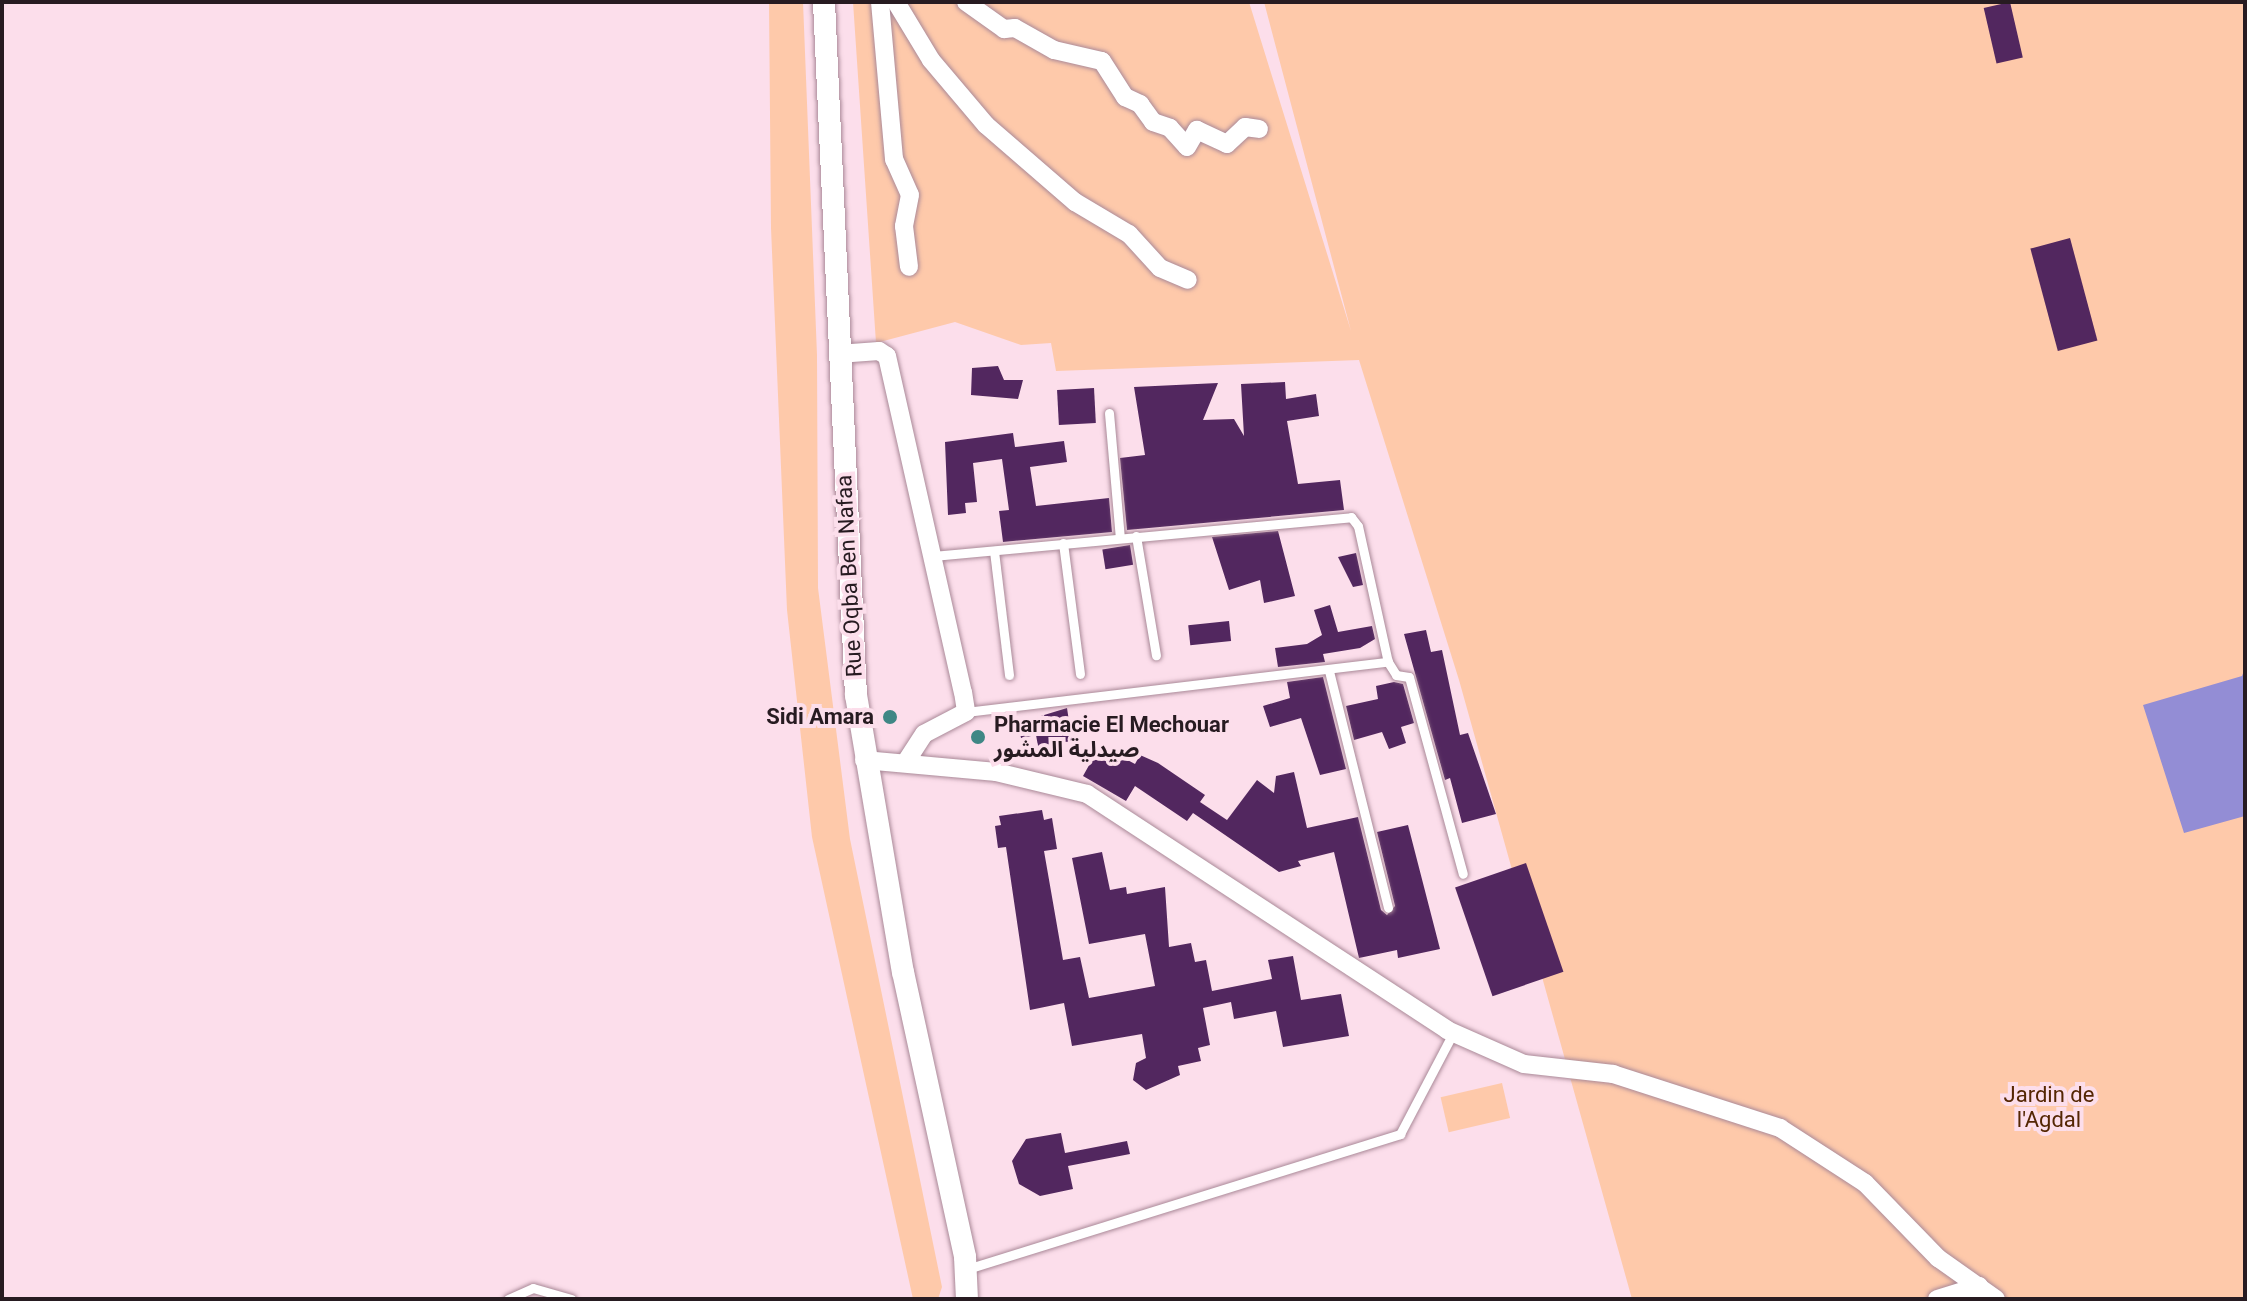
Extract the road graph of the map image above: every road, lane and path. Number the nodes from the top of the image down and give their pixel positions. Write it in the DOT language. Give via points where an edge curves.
graph roads {
  1 [pos="824,2"];
  2 [pos="880,2"];
  3 [pos="896,2"];
  4 [pos="966,2"];
  5 [pos="1259,129"];
  6 [pos="909,267"];
  7 [pos="1188,280"];
  8 [pos="838,354"];
  9 [pos="1109,413"];
  10 [pos="1136,536"];
  11 [pos="1120,538"];
  12 [pos="1063,543"];
  13 [pos="994,551"];
  14 [pos="933,556"];
  15 [pos="1156,655"];
  16 [pos="1388,662"];
  17 [pos="1329,671"];
  18 [pos="1080,674"];
  19 [pos="1009,675"];
  20 [pos="966,712"];
  21 [pos="864,760"];
  22 [pos="907,760"];
  23 [pos="1463,874"];
  24 [pos="1388,908"];
  25 [pos="1453,1033"];
  26 [pos="970,1287"];
  27 [pos="1980,1293"];
  28 [pos="508,1299"];
  29 [pos="571,1299"];
  30 [pos="1937,1299"];
  31 [pos="1996,1299"];
  1 -- 8 [label="street, Rue Oqba Ben Nafaa"];
  2 -- 6 [label="street" via="894,159 910,195 904,226"];
  3 -- 7 [label="street" via="931,60 986,125 1075,202 1129,234 1160,268"];
  4 -- 5 [label="street" via="1004,29 1015,28 1054,50 1102,61 1125,97 1140,104 1153,122 1170,128 1187,147 1197,130 1227,144 1245,127"];
  8 -- 14 [label="street" via="879,351 887,356"];
  8 -- 21 [label="street, Rue Oqba Ben Nafaa" via="849,627"];
  9 -- 11 [label="lane"];
  10 -- 11 [label="lane"];
  10 -- 15 [label="lane"];
  10 -- 16 [label="lane" via="1351,517 1358,526"];
  11 -- 12 [label="lane"];
  12 -- 13 [label="lane"];
  12 -- 18 [label="lane"];
  13 -- 14 [label="lane"];
  13 -- 19 [label="lane"];
  14 -- 20 [label="street"];
  16 -- 17 [label="lane"];
  16 -- 23 [label="lane" via="1396,675 1409,677"];
  17 -- 20 [label="lane"];
  17 -- 24 [label="lane"];
  20 -- 22 [label="street" via="924,734"];
  21 -- 22 [label="street"];
  21 -- 26 [label="street, Rue Oqba Ben Nafaa"];
  22 -- 25 [label="street" via="1044,781 1087,794 1242,892 1404,1006"];
  25 -- 26 [label="lane" via="1400,1134"];
  25 -- 27 [label="street" via="1524,1064 1613,1074 1780,1128 1865,1183"];
  27 -- 30 [label="street"];
  27 -- 31 [label="street"];
  28 -- 29 [label="lane" via="533,1288"];
}
